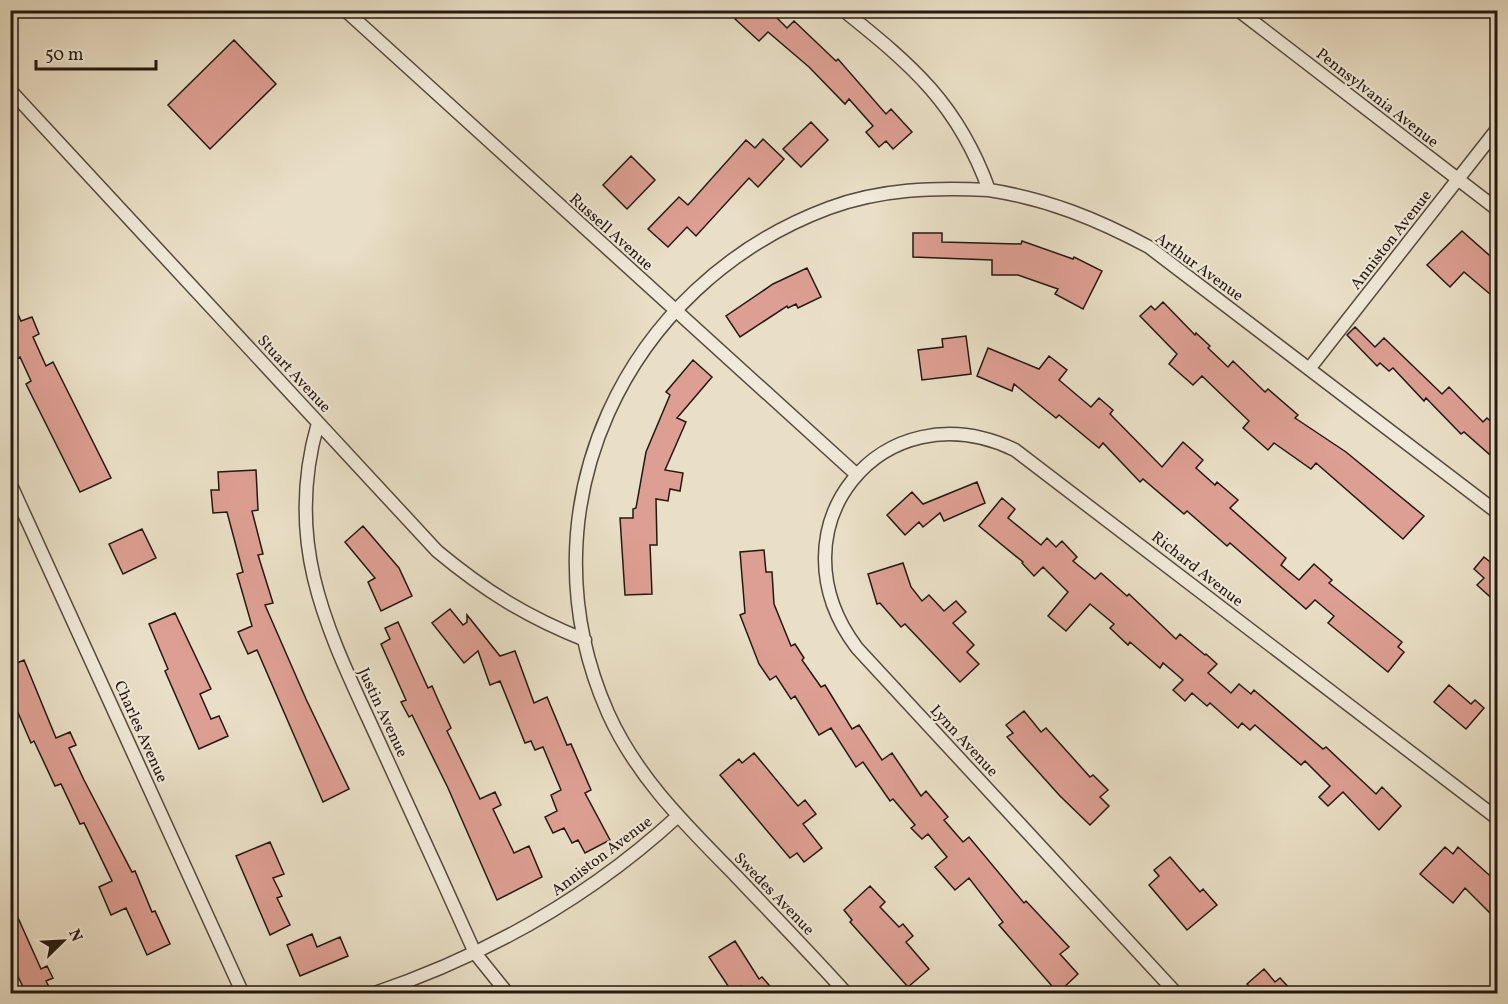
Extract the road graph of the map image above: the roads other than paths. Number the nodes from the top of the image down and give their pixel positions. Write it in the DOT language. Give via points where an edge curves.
graph roads {
  1 [pos="16,10"];
  2 [pos="345,10"];
  3 [pos="843,10"];
  4 [pos="1238,10"];
  5 [pos="10,16"];
  6 [pos="10,90"];
  7 [pos="1497,128"];
  8 [pos="1458,179"];
  9 [pos="989,190"];
  10 [pos="1497,210"];
  11 [pos="675,310"];
  12 [pos="1309,369"];
  13 [pos="318,423"];
  14 [pos="857,475"];
  15 [pos="10,483"];
  16 [pos="1497,513"];
  17 [pos="585,640"];
  18 [pos="678,816"];
  19 [pos="1497,819"];
  20 [pos="475,953"];
  21 [pos="243,993"];
  22 [pos="372,993"];
  23 [pos="508,993"];
  24 [pos="847,993"];
  25 [pos="1177,993"];
  1 -- 5 [label="street"];
  2 -- 11 [label="street, Russell Avenue"];
  3 -- 9 [label="street" via="893,50 931,88 961,126"];
  4 -- 8 [label="street, Pennsylvania Avenue"];
  6 -- 13 [label="street, Stuart Avenue"];
  7 -- 8 [label="street, Anniston Avenue"];
  8 -- 10 [label="street, Pennsylvania Avenue"];
  8 -- 12 [label="street, Anniston Avenue"];
  9 -- 11 [label="street, Anniston Avenue" via="899,191 831,208 788,225 747,248"];
  9 -- 12 [label="street, Arthur Avenue" via="1060,206 1149,247"];
  11 -- 14 [label="street, Russell Avenue"];
  11 -- 17 [label="street, Anniston Avenue" via="646,345 622,384 602,426 588,471 579,516 576,563"];
  12 -- 16 [label="street, Arthur Avenue"];
  13 -- 17 [label="street, Stuart Avenue" via="420,534 474,582 521,612"];
  13 -- 20 [label="street, Justin Avenue" via="307,468 304,505 308,555 325,622"];
  14 -- 19 [label="street, Richard Avenue" via="897,445 923,436 963,434 1015,450"];
  14 -- 25 [label="street, Lynn Avenue" via="833,514 823,564 827,591 843,629"];
  15 -- 21 [label="street, Charles Avenue"];
  17 -- 18 [label="street, Anniston Avenue" via="600,691 619,734 643,774"];
  18 -- 20 [label="street, Anniston Avenue" via="634,854 564,904"];
  18 -- 24 [label="street, Swedes Avenue"];
  20 -- 22 [label="street, Anniston Avenue"];
  20 -- 23 [label="street, Justin Avenue"];
}
